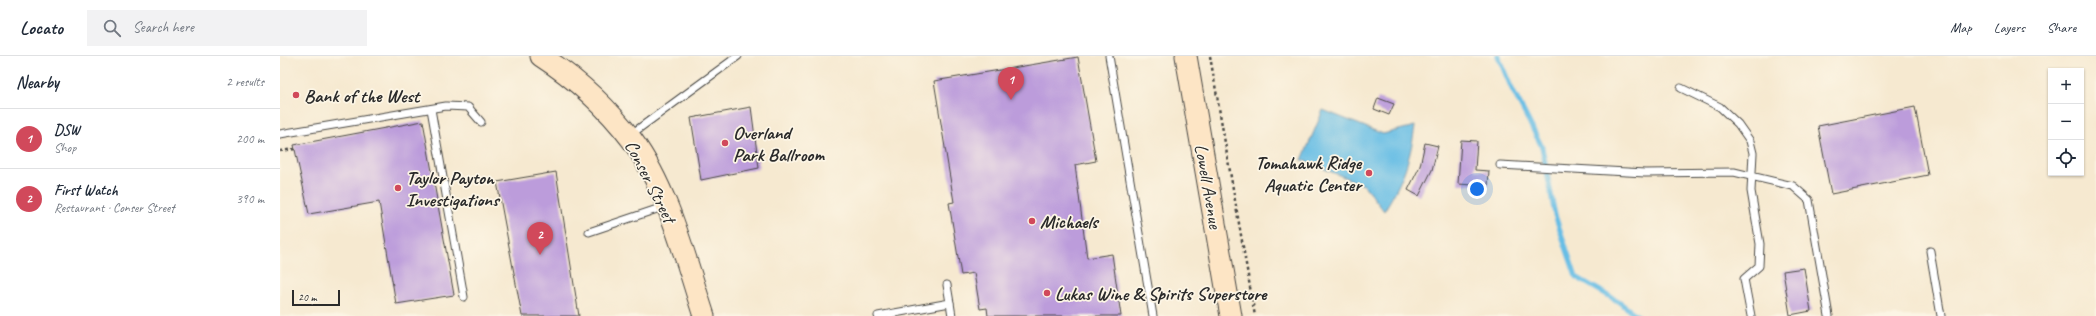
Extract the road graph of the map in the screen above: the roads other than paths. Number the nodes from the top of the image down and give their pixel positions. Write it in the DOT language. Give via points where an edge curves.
graph roads {
  1 [pos="541,56"];
  2 [pos="738,56"];
  3 [pos="1109,56"];
  4 [pos="1186,56"];
  5 [pos="1681,88"];
  6 [pos="431,109"];
  7 [pos="481,122"];
  8 [pos="280,134"];
  9 [pos="628,136"];
  10 [pos="1500,166"];
  11 [pos="1753,176"];
  12 [pos="666,206"];
  13 [pos="589,232"];
  14 [pos="1930,251"];
  15 [pos="947,285"];
  16 [pos="464,297"];
  17 [pos="950,303"];
  18 [pos="704,316"];
  19 [pos="878,316"];
  20 [pos="952,316"];
  21 [pos="1153,316"];
  22 [pos="1231,316"];
  23 [pos="1751,316"];
  24 [pos="1829,316"];
  25 [pos="1941,316"];
  1 -- 9 [label="street, Conser Street" via="591,95"];
  2 -- 9 [label="lane"];
  3 -- 21 [label="lane"];
  4 -- 22 [label="street, Lowell Avenue"];
  5 -- 11 [label="lane" via="1720,107 1738,124 1750,141"];
  6 -- 7 [label="lane" via="446,106 468,107"];
  6 -- 8 [label="lane"];
  6 -- 16 [label="lane"];
  9 -- 12 [label="street, Conser Street" via="647,165"];
  10 -- 11 [label="lane" via="1645,173 1734,172"];
  11 -- 23 [label="lane" via="1750,191 1760,244 1759,266 1744,279"];
  11 -- 24 [label="lane" via="1793,186 1809,200"];
  12 -- 13 [label="lane"];
  12 -- 18 [label="street, Conser Street"];
  14 -- 25 [label="lane"];
  15 -- 17 [label="lane"];
  17 -- 19 [label="lane"];
  17 -- 20 [label="lane"];
}
